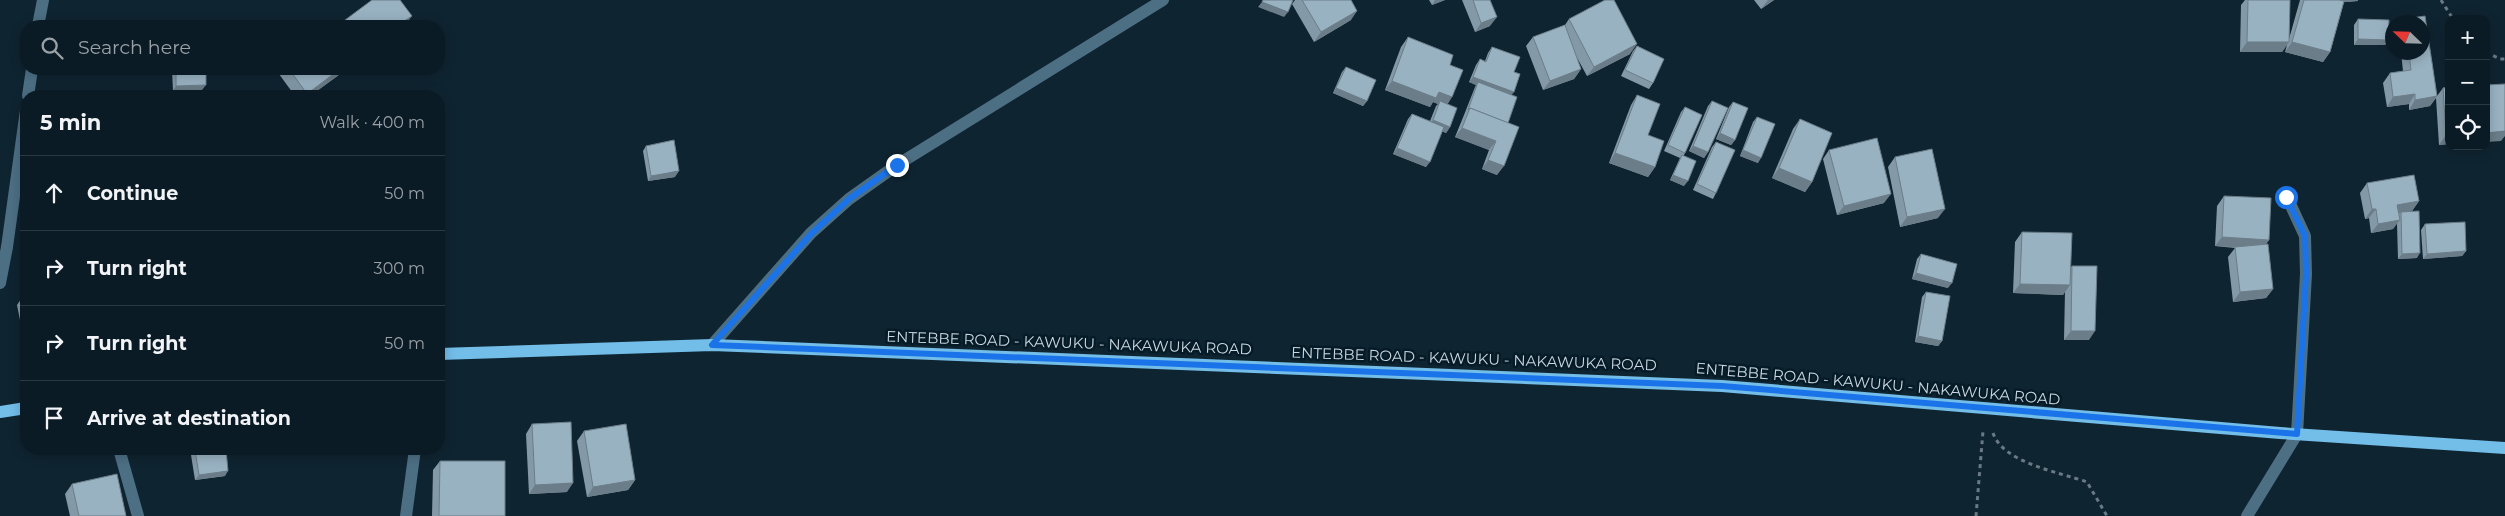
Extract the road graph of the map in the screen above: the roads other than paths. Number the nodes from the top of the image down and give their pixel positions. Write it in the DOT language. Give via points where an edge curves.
graph roads {
  1 [pos="43,0"];
  2 [pos="1163,0"];
  3 [pos="39,20"];
  4 [pos="31,75"];
  5 [pos="29,90"];
  6 [pos="20,153"];
  7 [pos="2286,197"];
  8 [pos="0,283"];
  9 [pos="712,345"];
  10 [pos="445,354"];
  11 [pos="20,409"];
  12 [pos="0,412"];
  13 [pos="2297,434"];
  14 [pos="2505,448"];
  15 [pos="121,455"];
  16 [pos="414,455"];
  17 [pos="138,516"];
  18 [pos="406,516"];
  19 [pos="2247,516"];
  1 -- 3 [label="street"];
  2 -- 9 [label="street" via="897,165 849,199 811,234"];
  4 -- 5 [label="street"];
  6 -- 8 [label="street"];
  7 -- 13 [label="street" via="2305,236 2306,274"];
  9 -- 10 [label="main road, ENTEBBE ROAD - KAWUKU - NAKAWUKA ROAD"];
  9 -- 13 [label="main road, ENTEBBE ROAD - KAWUKU - NAKAWUKA ROAD" via="1722,386"];
  11 -- 12 [label="main road"];
  13 -- 14 [label="main road, ENTEBBE ROAD - KAWUKU - NAKAWUKA ROAD"];
  13 -- 19 [label="street"];
  15 -- 17 [label="street"];
  16 -- 18 [label="street"];
}
